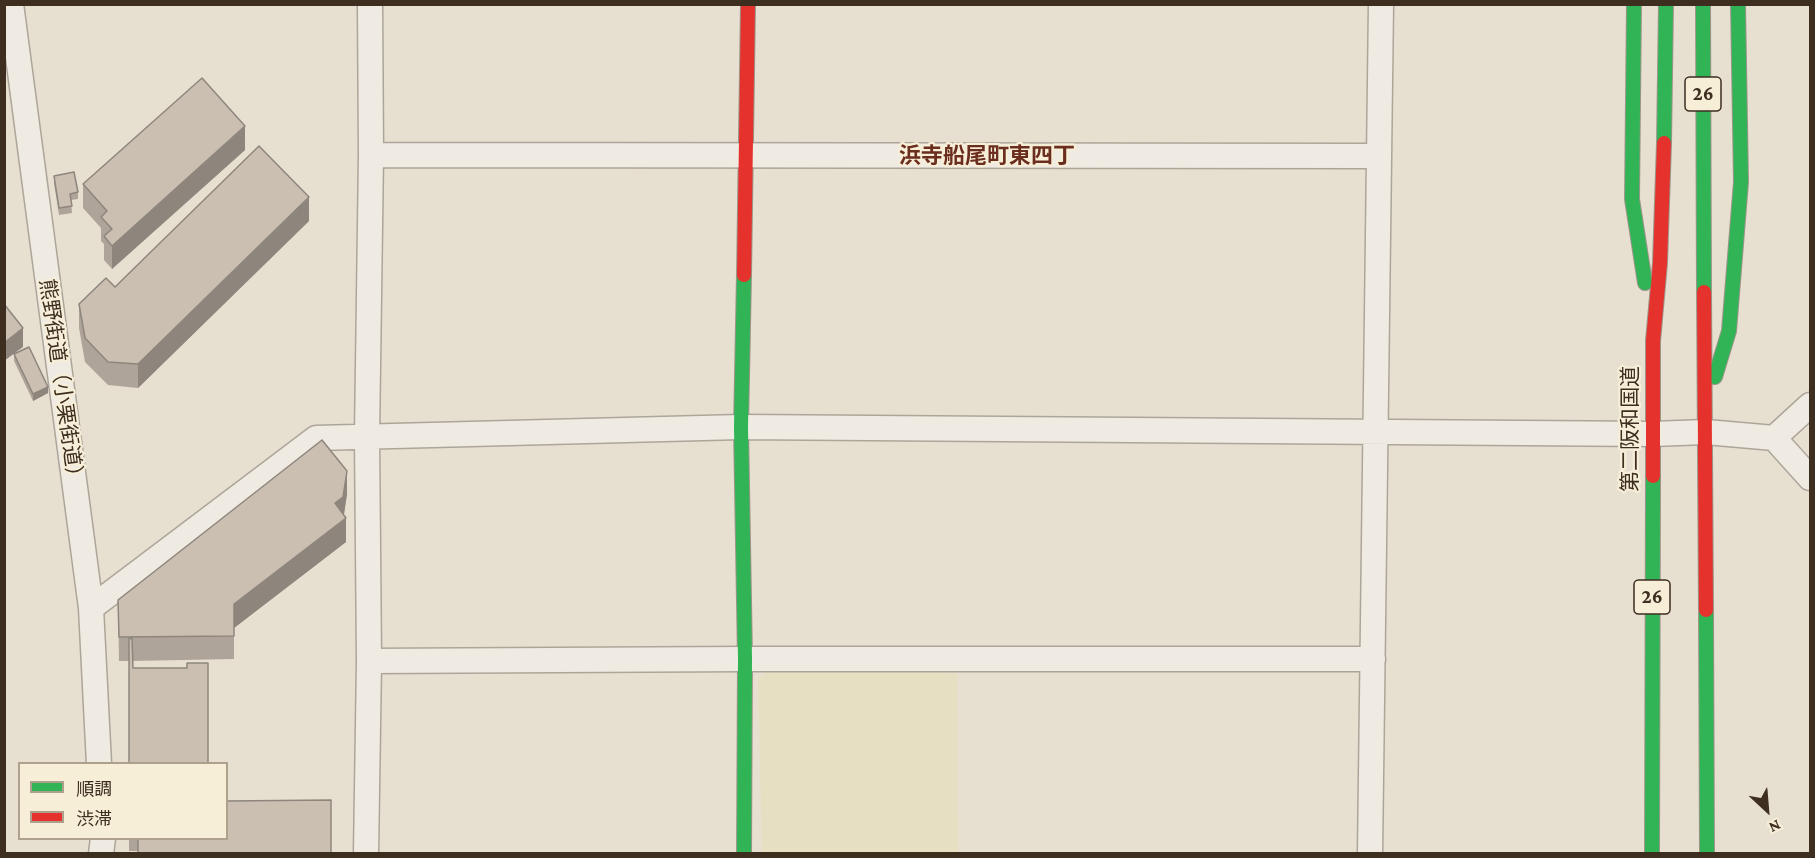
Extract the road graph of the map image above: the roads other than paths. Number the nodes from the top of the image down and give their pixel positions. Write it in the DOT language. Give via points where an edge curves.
graph roads {
  1 [pos="11,4"];
  2 [pos="370,4"];
  3 [pos="748,4"];
  4 [pos="1382,4"];
  5 [pos="1634,4"];
  6 [pos="1666,4"];
  7 [pos="1703,4"];
  8 [pos="1738,4"];
  9 [pos="746,154"];
  10 [pos="371,155"];
  11 [pos="1379,156"];
  12 [pos="1653,341"];
  13 [pos="1706,404"];
  14 [pos="1810,405"];
  15 [pos="741,427"];
  16 [pos="1376,432"];
  17 [pos="1706,432"];
  18 [pos="1652,434"];
  19 [pos="367,436"];
  20 [pos="1774,438"];
  21 [pos="1810,478"];
  22 [pos="91,608"];
  23 [pos="745,658"];
  24 [pos="1372,659"];
  25 [pos="369,661"];
  26 [pos="99,762"];
  27 [pos="366,854"];
  28 [pos="744,854"];
  29 [pos="1370,854"];
  30 [pos="1652,854"];
  31 [pos="1707,854"];
  1 -- 22 [label="street, 熊野街道（小栗街道）"];
  2 -- 10 [label="street"];
  3 -- 9 [label="main road"];
  4 -- 11 [label="street"];
  5 -- 12 [label="main road, 26" via="1632,200"];
  6 -- 12 [label="main road, 第二阪和国道 / 26" via="1660,263"];
  7 -- 13 [label="main road, 26"];
  8 -- 13 [label="main road, 26" via="1742,182 1729,331"];
  9 -- 10 [label="street"];
  9 -- 11 [label="street"];
  9 -- 15 [label="main road"];
  10 -- 19 [label="street"];
  11 -- 16 [label="street"];
  12 -- 18 [label="main road, 第二阪和国道 / 26"];
  13 -- 17 [label="main road, 26"];
  14 -- 20 [label="street"];
  15 -- 16 [label="street"];
  15 -- 19 [label="street"];
  15 -- 23 [label="main road"];
  16 -- 18 [label="street"];
  16 -- 24 [label="street"];
  17 -- 18 [label="street"];
  17 -- 20 [label="street"];
  17 -- 31 [label="main road, 26"];
  18 -- 30 [label="main road, 第二阪和国道 / 26"];
  19 -- 22 [label="street" via="316,438"];
  19 -- 25 [label="street"];
  20 -- 21 [label="street"];
  22 -- 26 [label="street, 熊野街道（小栗街道）"];
  23 -- 24 [label="street"];
  23 -- 25 [label="street"];
  23 -- 28 [label="main road"];
  24 -- 29 [label="street"];
  25 -- 27 [label="street"];
}
